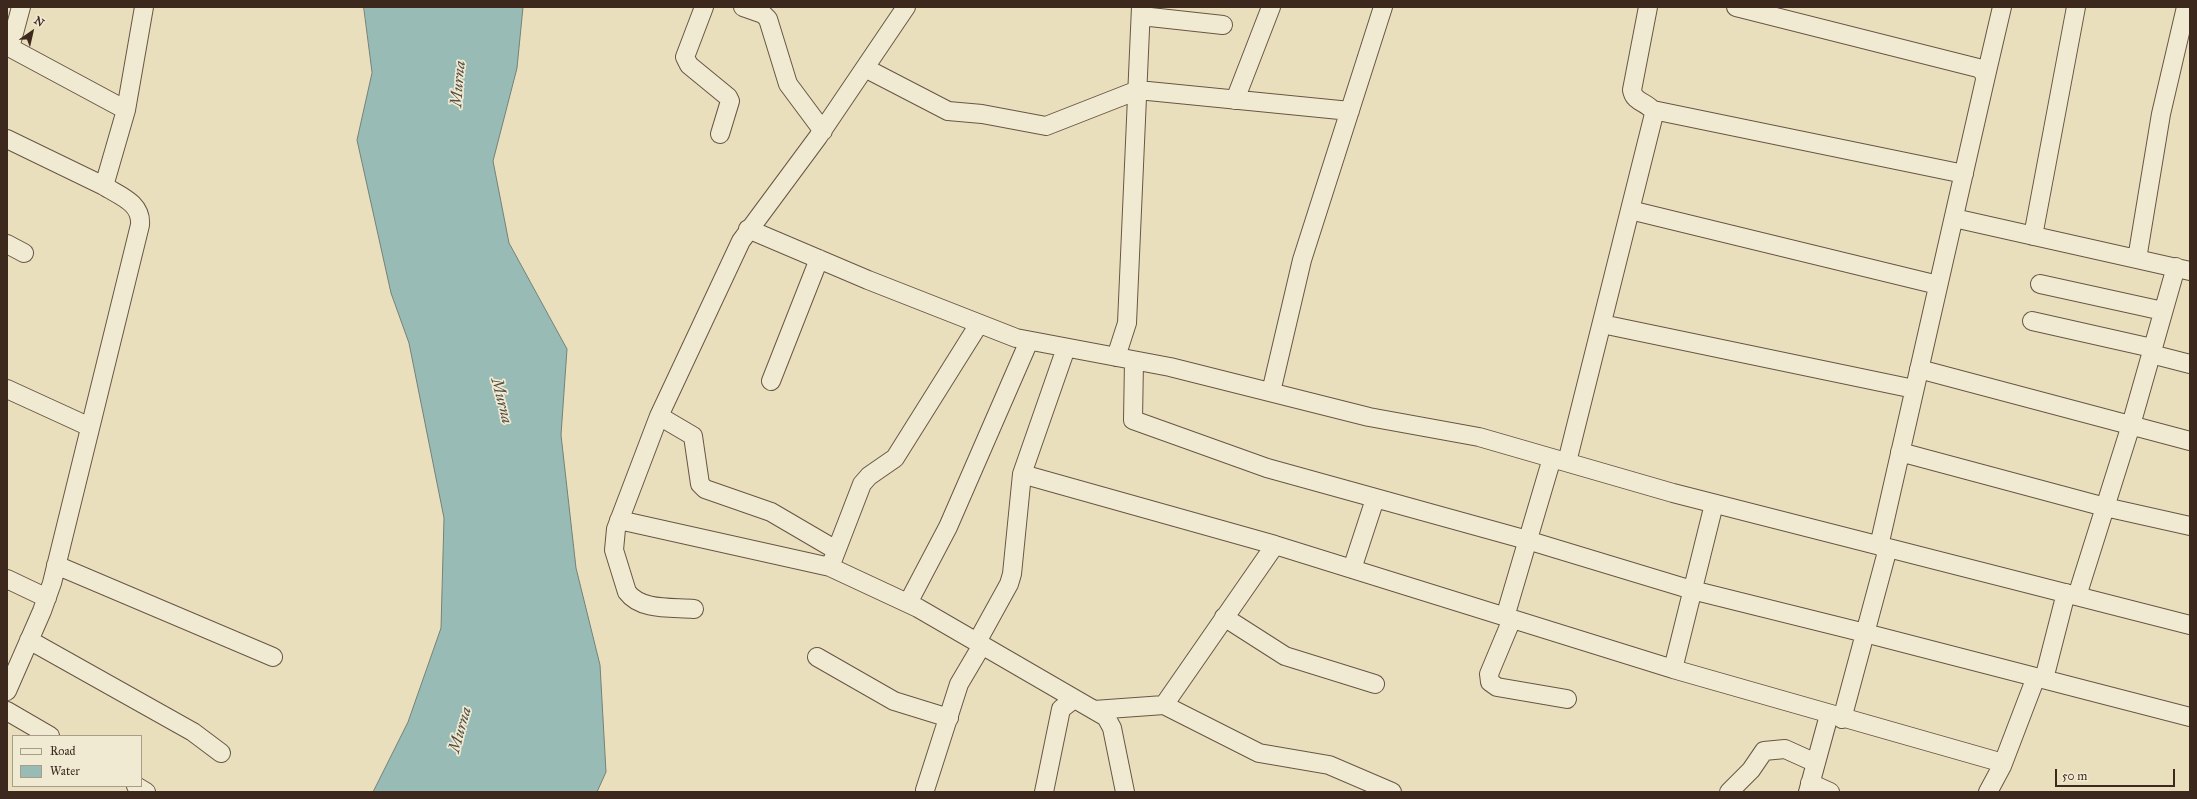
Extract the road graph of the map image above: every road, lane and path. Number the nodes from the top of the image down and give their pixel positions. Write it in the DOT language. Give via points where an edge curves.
graph roads {
  1 [pos="21,7"];
  2 [pos="144,7"];
  3 [pos="704,7"];
  4 [pos="743,7"];
  5 [pos="906,7"];
  6 [pos="1272,7"];
  7 [pos="1383,7"];
  8 [pos="1648,7"];
  9 [pos="1736,7"];
  10 [pos="2002,7"];
  11 [pos="2076,7"];
  12 [pos="2186,7"];
  13 [pos="1141,12"];
  14 [pos="1223,26"];
  15 [pos="8,47"];
  16 [pos="865,68"];
  17 [pos="1985,80"];
  18 [pos="1138,90"];
  19 [pos="1235,100"];
  20 [pos="126,110"];
  21 [pos="1653,110"];
  22 [pos="1350,111"];
  23 [pos="823,131"];
  24 [pos="720,134"];
  25 [pos="7,139"];
  26 [pos="1964,174"];
  27 [pos="104,186"];
  28 [pos="1630,210"];
  29 [pos="1954,218"];
  30 [pos="748,229"];
  31 [pos="2033,236"];
  32 [pos="7,244"];
  33 [pos="24,253"];
  34 [pos="819,259"];
  35 [pos="2137,259"];
  36 [pos="2183,269"];
  37 [pos="2040,284"];
  38 [pos="1938,285"];
  39 [pos="2163,311"];
  40 [pos="2032,321"];
  41 [pos="979,324"];
  42 [pos="1602,324"];
  43 [pos="1029,341"];
  44 [pos="1066,348"];
  45 [pos="2152,351"];
  46 [pos="1116,357"];
  47 [pos="1134,361"];
  48 [pos="2190,364"];
  49 [pos="1919,369"];
  50 [pos="771,381"];
  51 [pos="7,389"];
  52 [pos="1914,389"];
  53 [pos="1271,392"];
  54 [pos="659,416"];
  55 [pos="2131,425"];
  56 [pos="90,427"];
  57 [pos="2190,440"];
  58 [pos="1900,452"];
  59 [pos="1559,460"];
  60 [pos="1022,474"];
  61 [pos="1375,499"];
  62 [pos="1714,504"];
  63 [pos="2105,506"];
  64 [pos="619,520"];
  65 [pos="2190,526"];
  66 [pos="1527,540"];
  67 [pos="1275,545"];
  68 [pos="1883,547"];
  69 [pos="836,550"];
  70 [pos="56,565"];
  71 [pos="830,567"];
  72 [pos="1352,569"];
  73 [pos="7,579"];
  74 [pos="1692,590"];
  75 [pos="2072,595"];
  76 [pos="47,598"];
  77 [pos="908,603"];
  78 [pos="694,609"];
  79 [pos="1224,617"];
  80 [pos="1509,618"];
  81 [pos="2190,625"];
  82 [pos="1865,633"];
  83 [pos="29,640"];
  84 [pos="979,644"];
  85 [pos="273,657"];
  86 [pos="817,657"];
  87 [pos="1673,669"];
  88 [pos="2040,678"];
  89 [pos="1374,684"];
  90 [pos="7,691"];
  91 [pos="1074,699"];
  92 [pos="1566,699"];
  93 [pos="1164,705"];
  94 [pos="1094,710"];
  95 [pos="7,711"];
  96 [pos="1835,717"];
  97 [pos="2190,717"];
  98 [pos="949,718"];
  99 [pos="48,735"];
  100 [pos="221,753"];
  101 [pos="1816,763"];
  102 [pos="2003,763"];
  103 [pos="1809,787"];
  104 [pos="925,790"];
  105 [pos="1044,792"];
  106 [pos="1125,792"];
  107 [pos="1392,792"];
  108 [pos="1730,792"];
  109 [pos="1830,792"];
  110 [pos="1988,792"];
  1 -- 15 [label="street"];
  2 -- 20 [label="street"];
  3 -- 24 [label="street" via="685,57 689,65 730,101"];
  4 -- 23 [label="street" via="764,14 768,19 788,84"];
  5 -- 16 [label="street"];
  6 -- 19 [label="street"];
  7 -- 22 [label="street"];
  8 -- 21 [label="street" via="1632,90 1635,98"];
  9 -- 17 [label="street" via="1978,68 1983,71"];
  10 -- 17 [label="street"];
  11 -- 31 [label="street"];
  12 -- 35 [label="street" via="2161,114"];
  13 -- 14 [label="street"];
  13 -- 18 [label="street"];
  15 -- 20 [label="street"];
  16 -- 18 [label="street" via="948,110 1046,126"];
  16 -- 23 [label="street"];
  17 -- 26 [label="street"];
  18 -- 19 [label="street"];
  18 -- 46 [label="street" via="1128,323"];
  19 -- 22 [label="street"];
  20 -- 27 [label="street"];
  21 -- 26 [label="street"];
  21 -- 28 [label="street"];
  22 -- 53 [label="street" via="1302,260"];
  23 -- 30 [label="street"];
  25 -- 27 [label="street"];
  26 -- 29 [label="street"];
  27 -- 56 [label="street" via="134,205 140,218"];
  28 -- 38 [label="street"];
  28 -- 42 [label="street"];
  29 -- 31 [label="street"];
  29 -- 38 [label="street"];
  30 -- 34 [label="street"];
  30 -- 54 [label="street"];
  31 -- 35 [label="street"];
  32 -- 33 [label="street"];
  34 -- 41 [label="street"];
  34 -- 50 [label="street"];
  35 -- 36 [label="street"];
  36 -- 39 [label="street"];
  37 -- 39 [label="street"];
  38 -- 49 [label="street"];
  39 -- 45 [label="street"];
  40 -- 45 [label="street"];
  41 -- 43 [label="street"];
  41 -- 69 [label="street" via="895,458 862,484"];
  42 -- 52 [label="street"];
  42 -- 59 [label="street"];
  43 -- 44 [label="street"];
  43 -- 77 [label="street" via="948,527"];
  44 -- 46 [label="street"];
  44 -- 60 [label="street"];
  45 -- 48 [label="street"];
  45 -- 55 [label="street"];
  46 -- 47 [label="street"];
  47 -- 53 [label="street"];
  47 -- 61 [label="street" via="1133,420 1267,468"];
  49 -- 52 [label="street"];
  49 -- 55 [label="street"];
  51 -- 56 [label="street"];
  52 -- 58 [label="street"];
  53 -- 59 [label="street" via="1369,416 1479,437"];
  54 -- 64 [label="street"];
  54 -- 69 [label="street" via="693,436 700,484 706,490 771,512"];
  55 -- 57 [label="street"];
  55 -- 63 [label="street"];
  56 -- 70 [label="street"];
  58 -- 63 [label="street"];
  58 -- 68 [label="street"];
  59 -- 62 [label="street"];
  59 -- 66 [label="street"];
  60 -- 67 [label="street"];
  60 -- 84 [label="street" via="1012,574"];
  61 -- 66 [label="street"];
  61 -- 72 [label="street"];
  62 -- 68 [label="street"];
  62 -- 74 [label="street"];
  63 -- 65 [label="street"];
  63 -- 75 [label="street"];
  64 -- 71 [label="street"];
  64 -- 78 [label="street" via="614,550 627,592 631,597 642,604"];
  66 -- 74 [label="street"];
  66 -- 80 [label="street"];
  67 -- 72 [label="street"];
  67 -- 79 [label="street"];
  68 -- 75 [label="street"];
  68 -- 82 [label="street"];
  69 -- 71 [label="street"];
  70 -- 76 [label="street"];
  70 -- 85 [label="street"];
  71 -- 77 [label="street"];
  72 -- 80 [label="street"];
  73 -- 76 [label="street"];
  74 -- 82 [label="street"];
  74 -- 87 [label="street"];
  75 -- 81 [label="street"];
  75 -- 88 [label="street"];
  76 -- 83 [label="street"];
  77 -- 84 [label="street"];
  79 -- 89 [label="street" via="1285,656"];
  79 -- 93 [label="street"];
  80 -- 87 [label="street"];
  80 -- 92 [label="street" via="1489,674 1490,682 1497,687"];
  82 -- 88 [label="street"];
  82 -- 96 [label="street"];
  83 -- 90 [label="street"];
  83 -- 100 [label="street" via="193,732"];
  84 -- 91 [label="street"];
  84 -- 98 [label="street" via="962,677"];
  86 -- 98 [label="street" via="894,701"];
  87 -- 96 [label="street"];
  88 -- 97 [label="street"];
  88 -- 102 [label="street"];
  91 -- 94 [label="street"];
  91 -- 105 [label="street" via="1061,709"];
  93 -- 94 [label="street"];
  93 -- 107 [label="street" via="1259,753 1329,765"];
  94 -- 106 [label="street" via="1106,717 1112,728"];
  95 -- 99 [label="street"];
  96 -- 101 [label="street"];
  96 -- 102 [label="street"];
  98 -- 104 [label="street"];
  101 -- 103 [label="street"];
  101 -- 108 [label="street" via="1785,749 1764,751 1751,770"];
  102 -- 110 [label="street"];
  103 -- 109 [label="street"];
}
